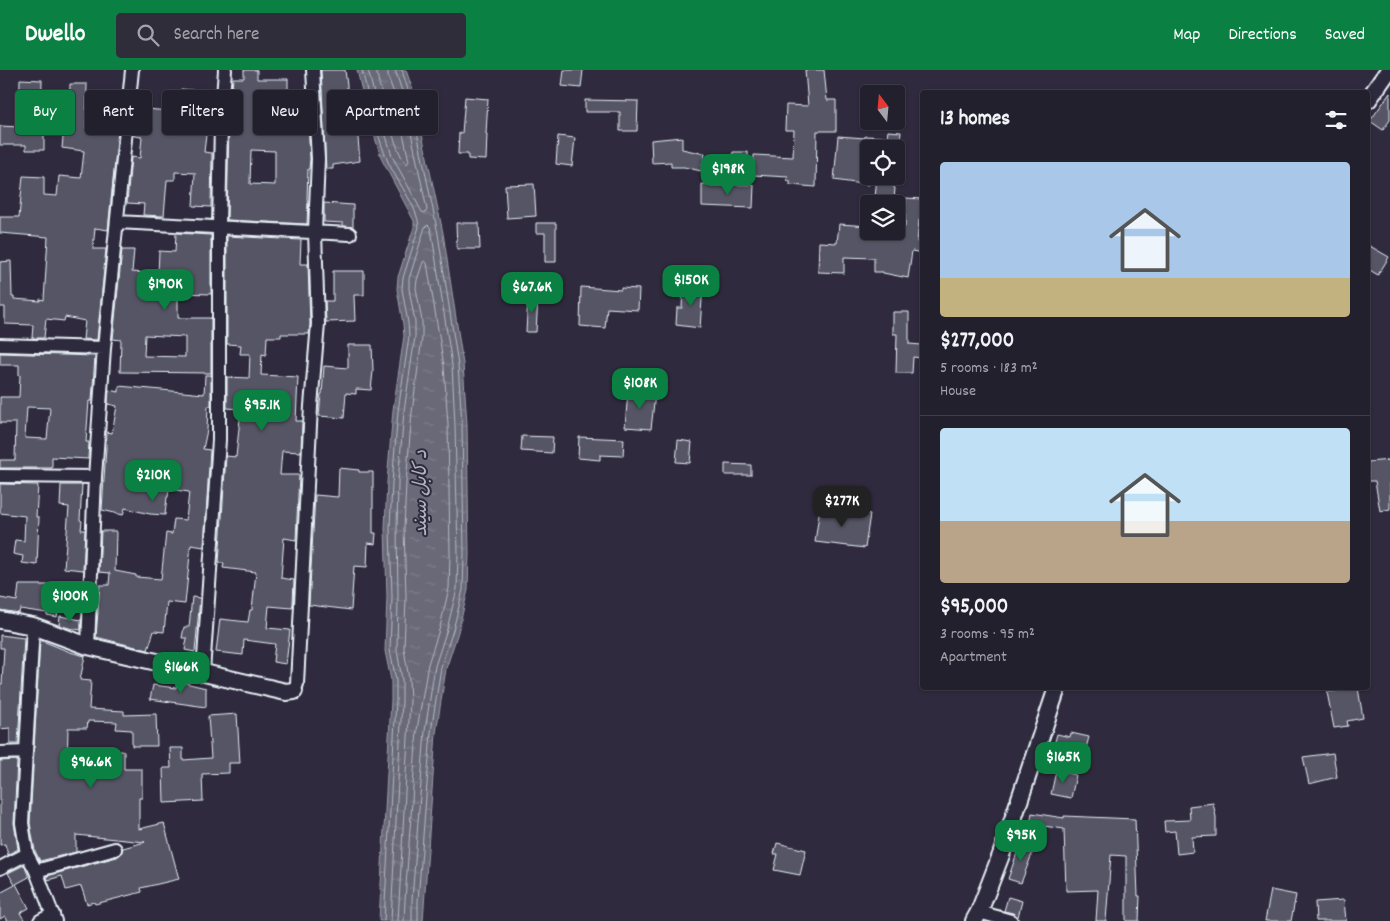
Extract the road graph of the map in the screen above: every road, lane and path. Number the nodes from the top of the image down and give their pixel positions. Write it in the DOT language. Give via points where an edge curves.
graph roads {
  1 [pos="132,70"];
  2 [pos="224,70"];
  3 [pos="313,70"];
  4 [pos="1389,70"];
  5 [pos="1370,97"];
  6 [pos="117,222"];
  7 [pos="219,227"];
  8 [pos="315,232"];
  9 [pos="350,234"];
  10 [pos="0,345"];
  11 [pos="104,348"];
  12 [pos="0,476"];
  13 [pos="95,477"];
  14 [pos="0,620"];
  15 [pos="33,626"];
  16 [pos="88,646"];
  17 [pos="203,672"];
  18 [pos="1056,690"];
  19 [pos="294,691"];
  20 [pos="26,752"];
  21 [pos="0,753"];
  22 [pos="115,849"];
  23 [pos="27,854"];
  24 [pos="0,868"];
  25 [pos="36,871"];
  26 [pos="977,917"];
  27 [pos="54,918"];
  28 [pos="40,921"];
  29 [pos="1011,921"];
  1 -- 6 [label="street"];
  2 -- 7 [label="street"];
  3 -- 8 [label="street" via="318,159"];
  4 -- 5 [label="street"];
  6 -- 7 [label="street"];
  6 -- 11 [label="street"];
  7 -- 8 [label="street"];
  7 -- 17 [label="street" via="219,440"];
  8 -- 9 [label="street"];
  8 -- 19 [label="street" via="318,324 297,684"];
  10 -- 11 [label="street"];
  11 -- 13 [label="street"];
  12 -- 13 [label="street"];
  13 -- 16 [label="street"];
  14 -- 15 [label="street"];
  15 -- 16 [label="street"];
  15 -- 20 [label="street"];
  16 -- 17 [label="street"];
  17 -- 19 [label="street" via="286,692"];
  18 -- 26 [label="street"];
  20 -- 21 [label="street"];
  20 -- 23 [label="street" via="22,823"];
  22 -- 25 [label="street"];
  23 -- 24 [label="street"];
  23 -- 25 [label="street"];
  25 -- 27 [label="street"];
  26 -- 29 [label="street"];
  27 -- 28 [label="street"];
}
